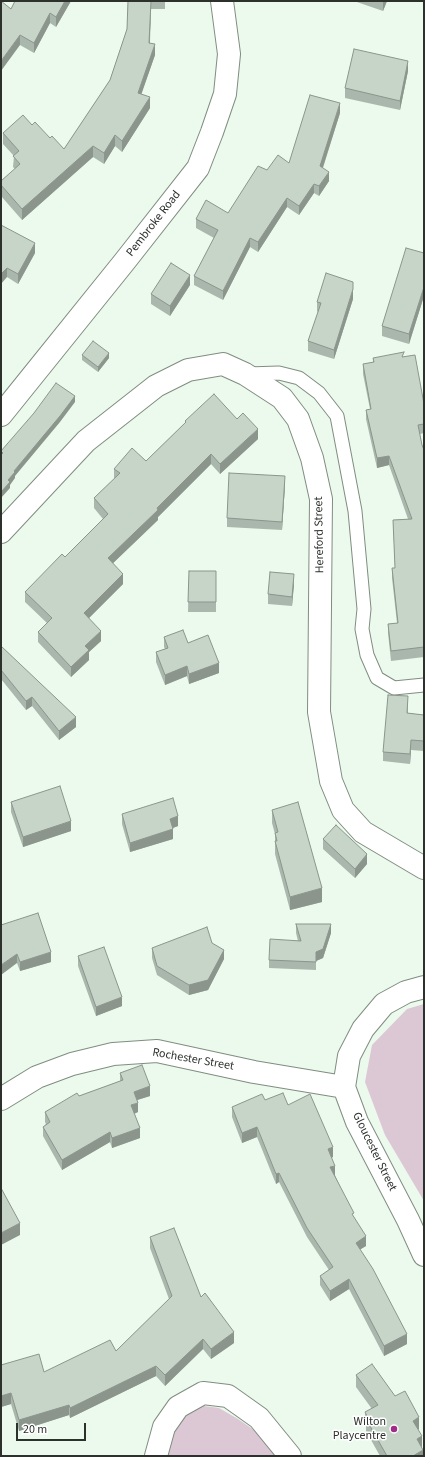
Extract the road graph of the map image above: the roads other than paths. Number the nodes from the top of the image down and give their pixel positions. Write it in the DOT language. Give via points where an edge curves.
graph roads {
  1 [pos="222,1"];
  2 [pos="245,374"];
  3 [pos="1,415"];
  4 [pos="1,532"];
  5 [pos="424,685"];
  6 [pos="424,868"];
  7 [pos="424,987"];
  8 [pos="344,1087"];
  9 [pos="1,1099"];
  10 [pos="424,1255"];
  11 [pos="156,1456"];
  12 [pos="290,1456"];
  1 -- 3 [label="street, Pembroke Road" via="229,54 225,94 198,168"];
  2 -- 4 [label="street, Hereford Street" via="224,364 188,370 156,386 86,441"];
  2 -- 5 [label="lane" via="279,373 300,378 319,392 337,416 355,511 364,609 362,629 367,656 377,678 394,688"];
  2 -- 6 [label="street, Hereford Street" via="282,398 298,419 312,458 321,499 320,712 331,781 343,810 363,832"];
  7 -- 8 [label="street, Gloucester Street" via="406,992 384,1004 363,1029 348,1056"];
  8 -- 9 [label="street, Rochester Street" via="254,1072 157,1051 113,1054 72,1064 37,1077"];
  8 -- 10 [label="street, Gloucester Street" via="357,1122"];
  11 -- 12 [label="street" via="164,1427 178,1407 202,1393 228,1396 260,1418"];
}
